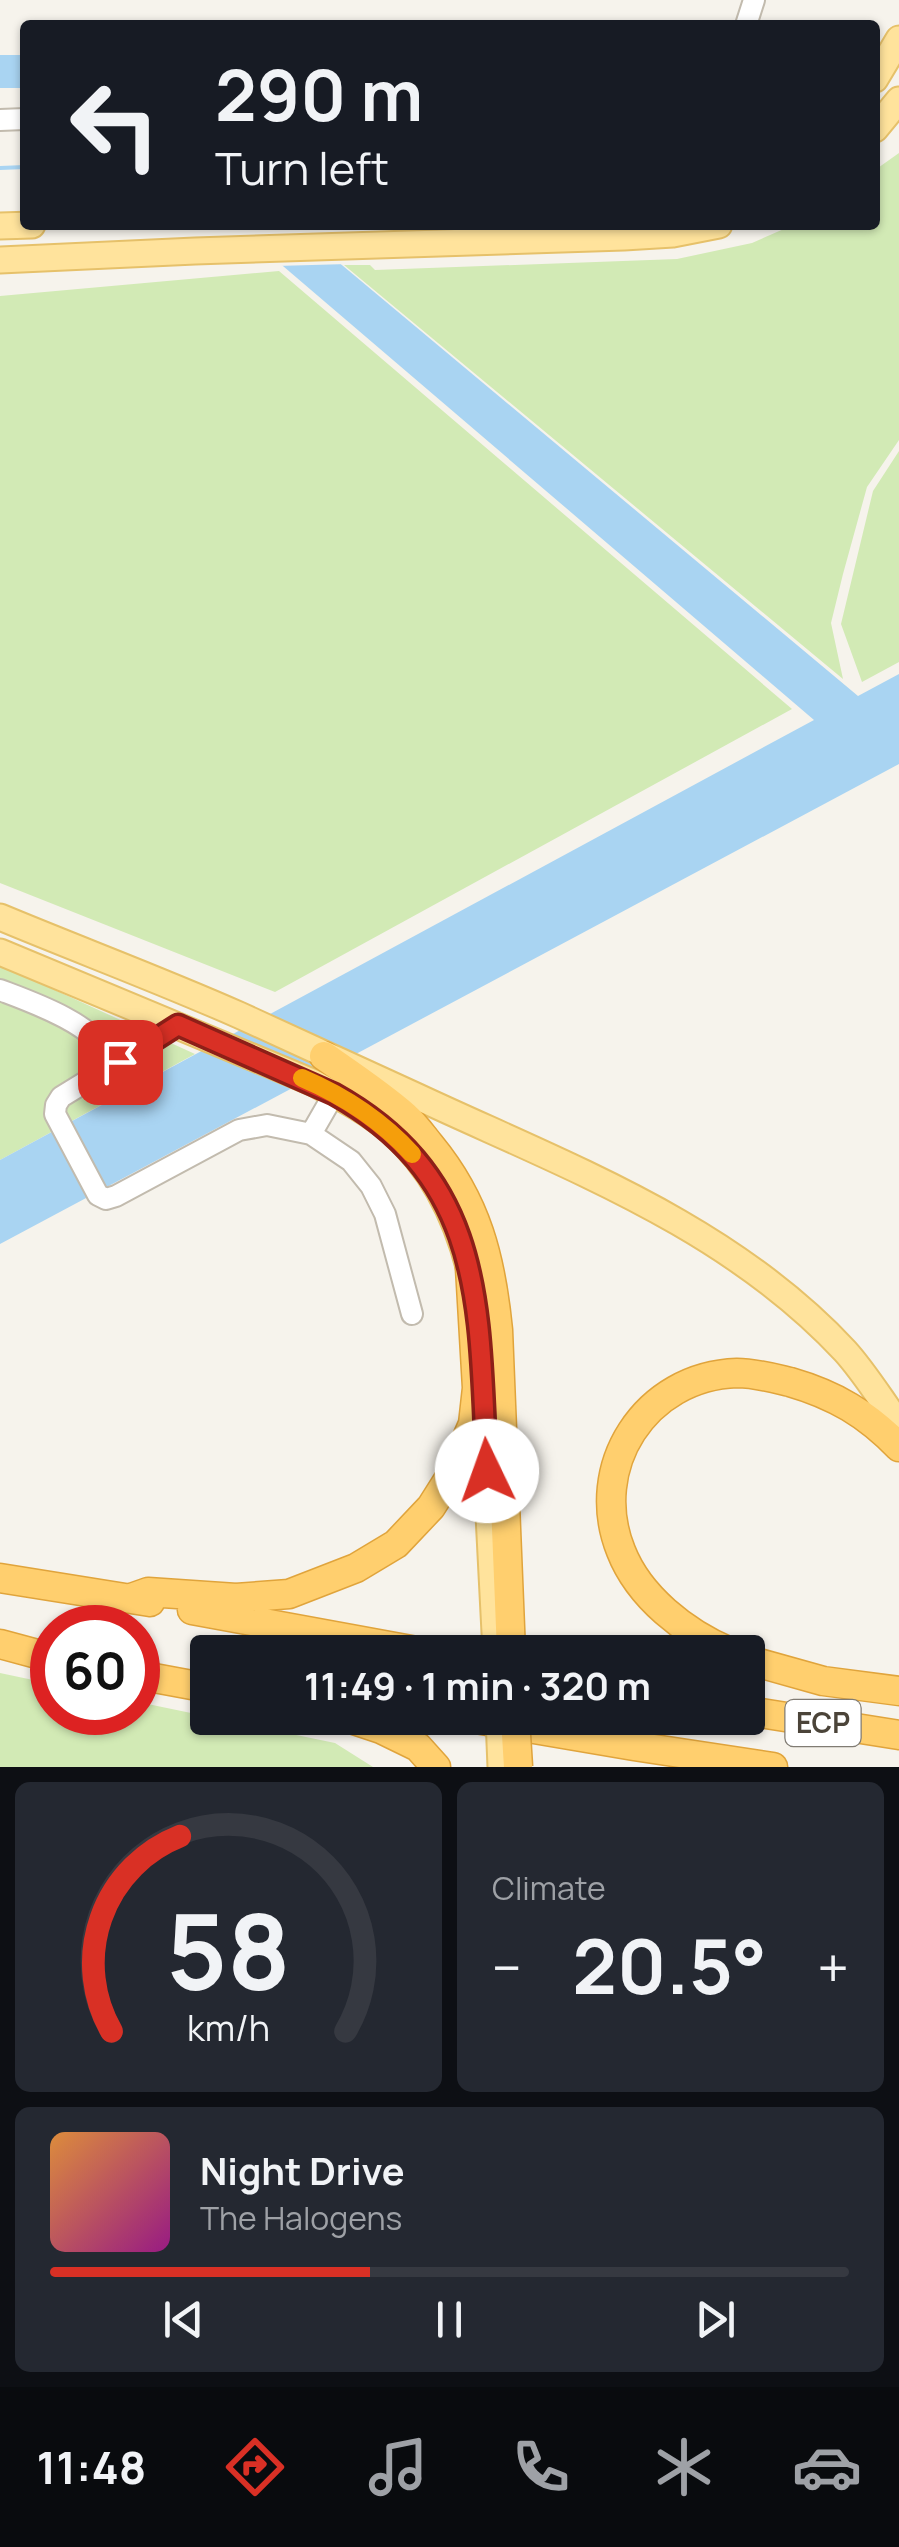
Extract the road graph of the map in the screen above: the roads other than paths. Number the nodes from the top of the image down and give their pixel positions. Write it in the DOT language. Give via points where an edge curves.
graph roads {
  1 [pos="899,39"];
  2 [pos="880,71"];
  3 [pos="899,100"];
  4 [pos="880,123"];
  5 [pos="693,230"];
  6 [pos="0,260"];
  7 [pos="0,917"];
  8 [pos="0,952"];
  9 [pos="0,990"];
  10 [pos="189,1030"];
  11 [pos="324,1056"];
  12 [pos="97,1077"];
  13 [pos="323,1088"];
  14 [pos="311,1134"];
  15 [pos="470,1268"];
  16 [pos="412,1314"];
  17 [pos="846,1352"];
  18 [pos="899,1406"];
  19 [pos="899,1424"];
  20 [pos="899,1448"];
  21 [pos="0,1578"];
  22 [pos="131,1598"];
  23 [pos="502,1616"];
  24 [pos="0,1633"];
  25 [pos="330,1635"];
  26 [pos="499,1635"];
  27 [pos="507,1635"];
  28 [pos="698,1635"];
  29 [pos="30,1638"];
  30 [pos="0,1644"];
  31 [pos="30,1652"];
  32 [pos="160,1662"];
  33 [pos="765,1665"];
  34 [pos="190,1667"];
  35 [pos="160,1678"];
  36 [pos="190,1684"];
  37 [pos="899,1691"];
  38 [pos="765,1714"];
  39 [pos="394,1735"];
  40 [pos="500,1735"];
  41 [pos="516,1735"];
  42 [pos="570,1735"];
  43 [pos="899,1735"];
  44 [pos="634,1746"];
  45 [pos="436,1767"];
  46 [pos="501,1767"];
  47 [pos="518,1767"];
  48 [pos="683,1767"];
  49 [pos="773,1767"];
  1 -- 2 [label="main road"];
  3 -- 4 [label="main road"];
  5 -- 6 [label="main road"];
  7 -- 11 [label="main road"];
  8 -- 10 [label="main road"];
  9 -- 12 [label="lane" via="70,1019 98,1043 105,1056"];
  10 -- 12 [label="lane"];
  10 -- 13 [label="main road"];
  11 -- 17 [label="main road" via="666,1214 751,1267"];
  11 -- 23 [label="highway" via="408,1118 476,1220 498,1330"];
  12 -- 14 [label="lane" via="61,1097 55,1114 106,1199 238,1130 268,1126"];
  13 -- 14 [label="lane"];
  13 -- 15 [label="main road" via="392,1132 421,1164 456,1224"];
  14 -- 16 [label="lane" via="351,1161 371,1186 386,1214"];
  15 -- 22 [label="highway" via="473,1424 450,1477 396,1544 289,1594 148,1592"];
  15 -- 23 [label="main road"];
  17 -- 18 [label="main road"];
  17 -- 19 [label="main road"];
  20 -- 28 [label="highway" via="841,1402 804,1386 737,1373 670,1394 640,1418 620,1450 611,1485 612,1522 634,1578"];
  21 -- 22 [label="highway"];
  22 -- 25 [label="highway"];
  23 -- 26 [label="main road"];
  23 -- 27 [label="highway"];
  24 -- 29 [label="highway"];
  30 -- 31 [label="highway"];
  32 -- 34 [label="highway"];
  33 -- 37 [label="highway"];
  35 -- 36 [label="highway"];
  38 -- 43 [label="highway, ECP"];
  39 -- 45 [label="highway"];
  40 -- 46 [label="main road, bridge"];
  41 -- 47 [label="highway, bridge"];
  42 -- 44 [label="highway, ECP"];
  44 -- 48 [label="highway"];
  44 -- 49 [label="highway, ECP"];
}
